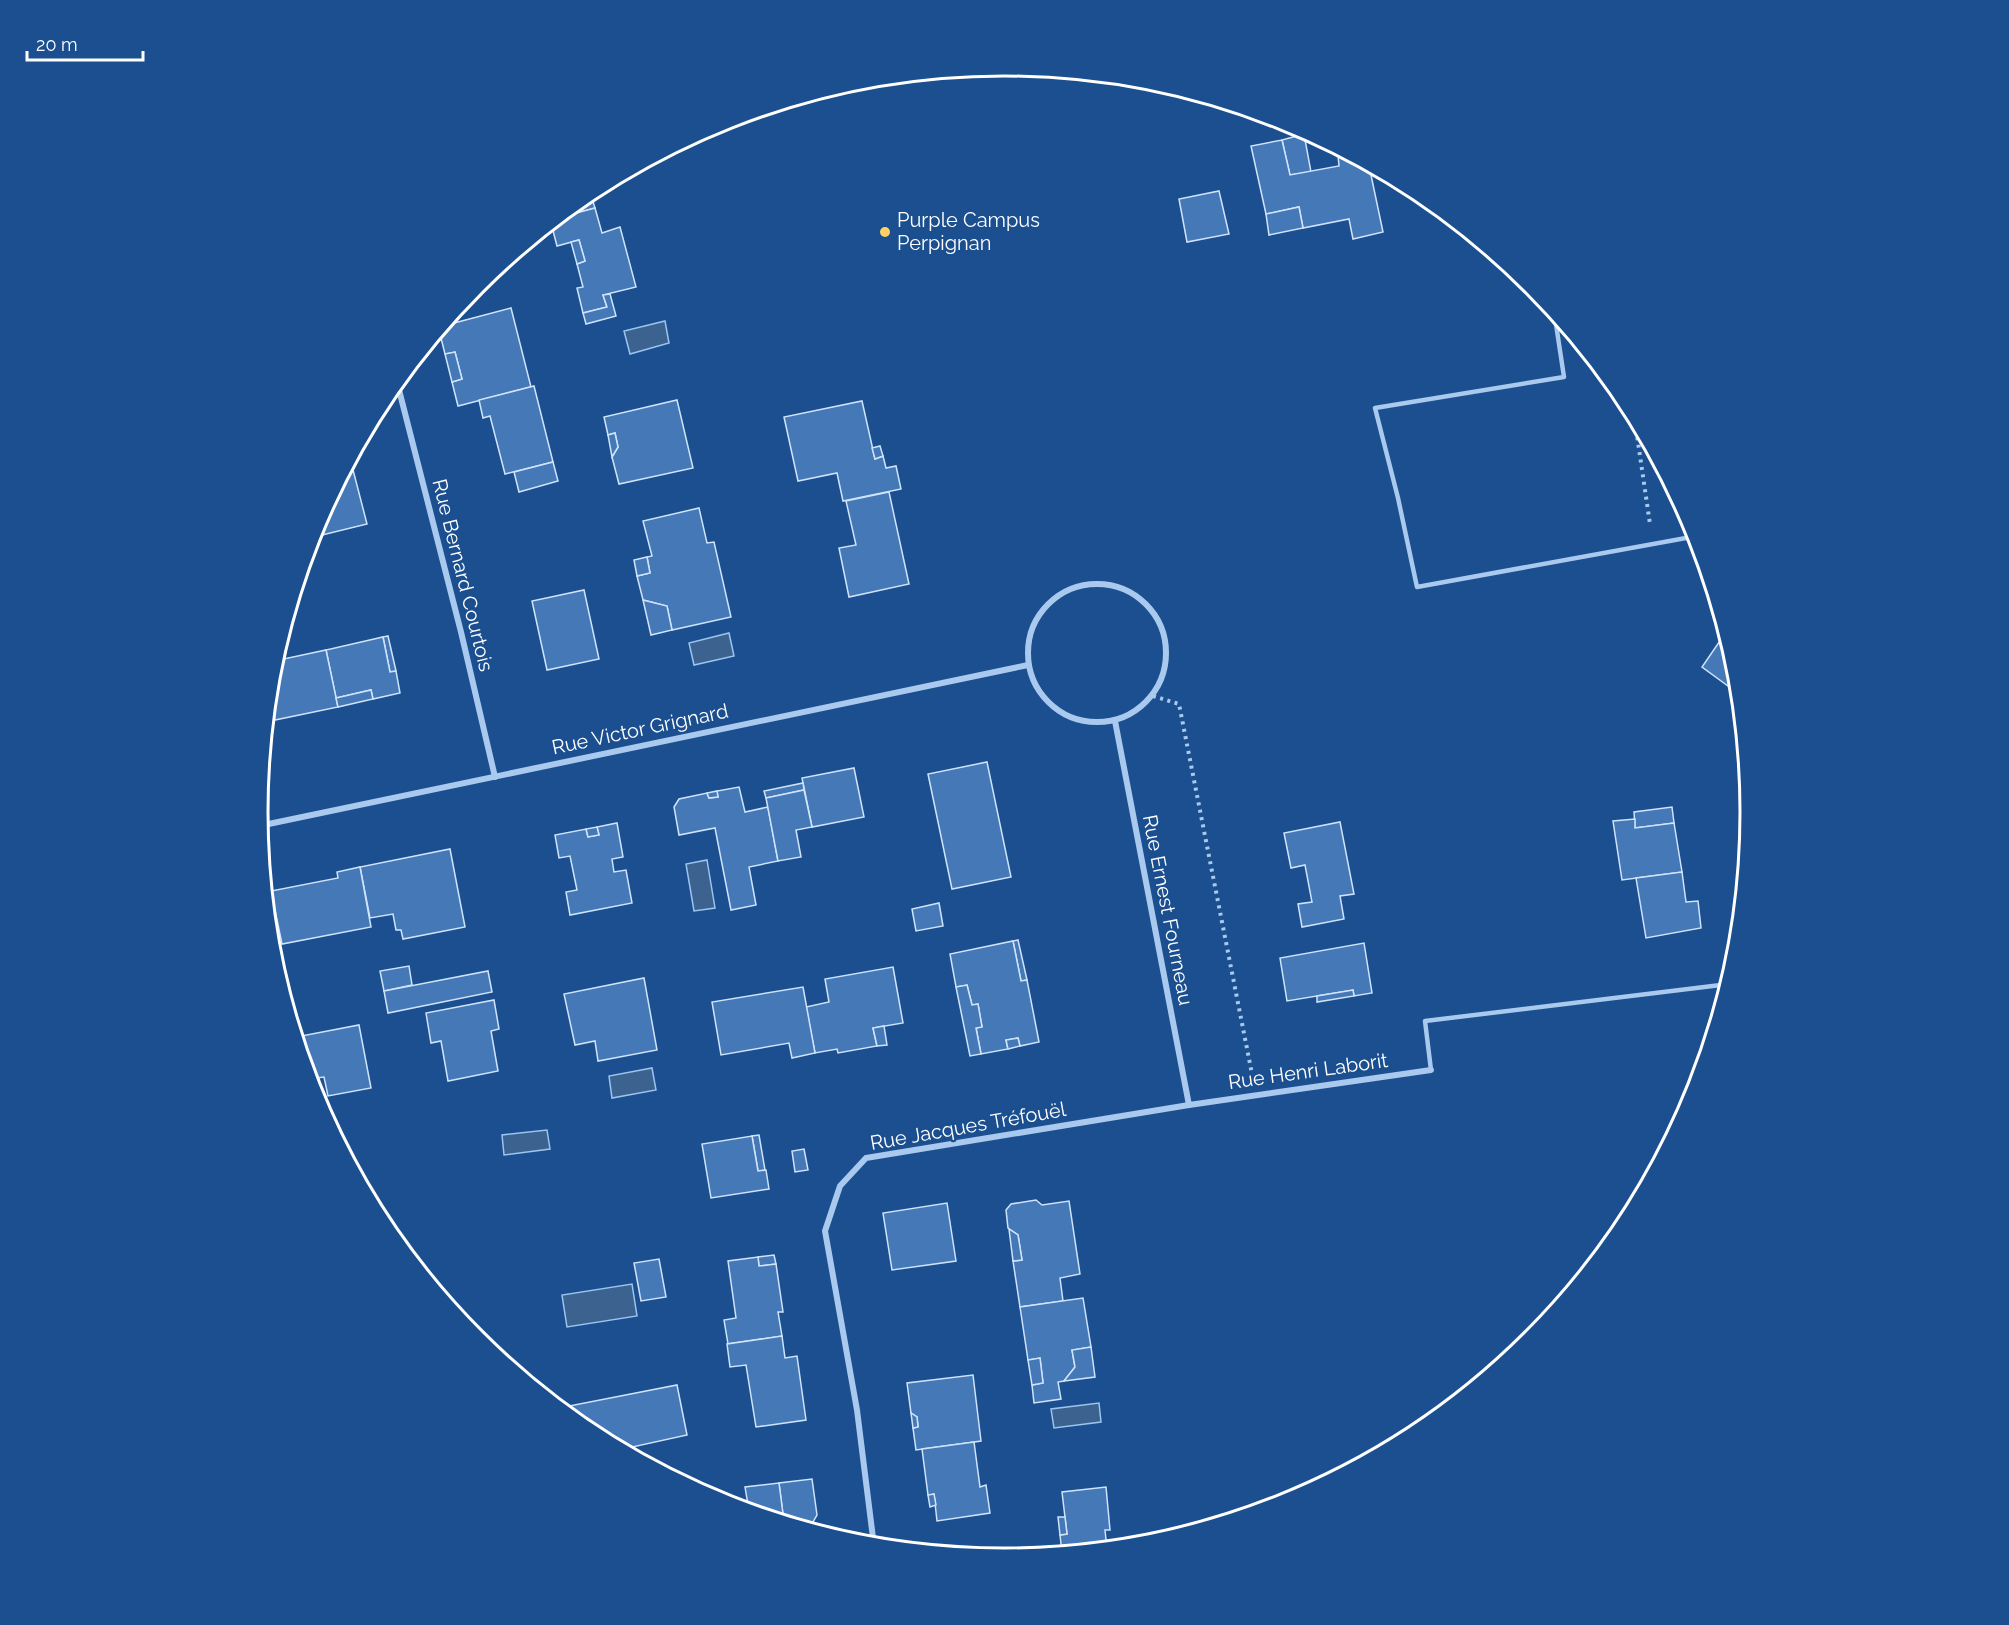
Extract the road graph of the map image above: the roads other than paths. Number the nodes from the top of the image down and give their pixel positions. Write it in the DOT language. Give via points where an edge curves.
graph roads {
  1 [pos="1556,325"];
  2 [pos="400,394"];
  3 [pos="1687,538"];
  4 [pos="1028,665"];
  5 [pos="1115,721"];
  6 [pos="495,777"];
  7 [pos="268,824"];
  8 [pos="1719,985"];
  9 [pos="1431,1070"];
  10 [pos="1189,1105"];
  11 [pos="873,1536"];
  1 -- 3 [label="lane" via="1564,377 1375,408 1417,587"];
  2 -- 6 [label="street, Rue Bernard Courtois"];
  4 -- 5 [label="street" via="1036,686 1050,705 1070,717 1092,723"];
  4 -- 5 [label="street" via="1028,641 1036,620 1050,602 1069,589 1091,584 1114,586 1135,595 1153,611 1163,631 1167,653 1164,676 1153,696 1136,712"];
  4 -- 6 [label="street, Rue Victor Grignard"];
  5 -- 10 [label="street, Rue Ernest Fourneau"];
  6 -- 7 [label="street, Rue Victor Grignard"];
  8 -- 9 [label="lane" via="1425,1021"];
  9 -- 10 [label="street, Rue Henri Laborit"];
  10 -- 11 [label="street, Rue Jacques Tréfouël" via="866,1158 840,1186 825,1231 857,1410"];
}
